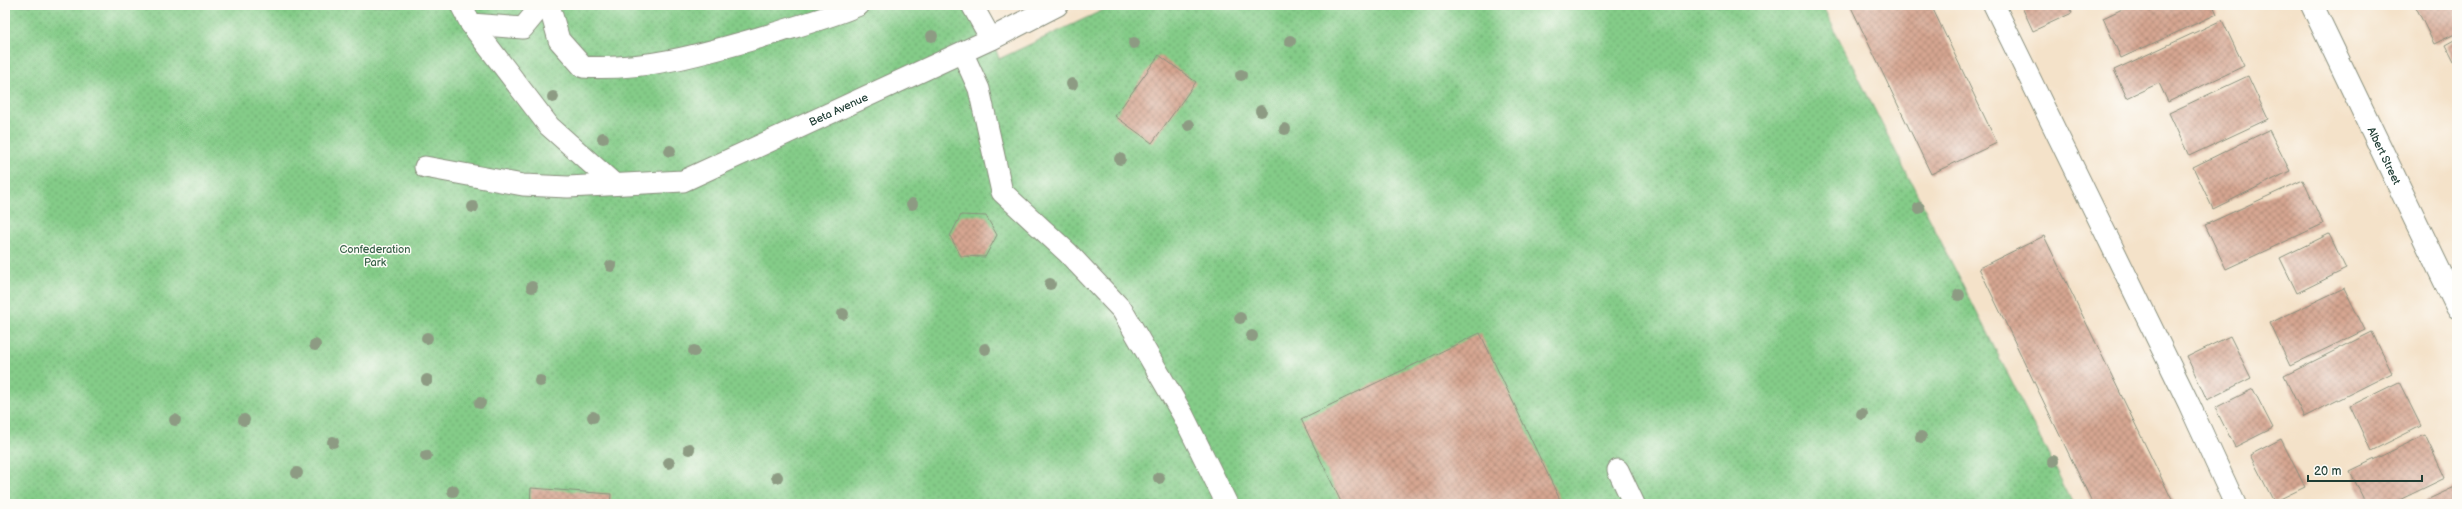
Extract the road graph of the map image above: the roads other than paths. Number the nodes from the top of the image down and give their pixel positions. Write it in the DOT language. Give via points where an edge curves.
graph roads {
  1 [pos="461,5"];
  2 [pos="542,5"];
  3 [pos="549,5"];
  4 [pos="859,5"];
  5 [pos="972,5"];
  6 [pos="1056,5"];
  7 [pos="1994,5"];
  8 [pos="2312,5"];
  9 [pos="471,24"];
  10 [pos="991,39"];
  11 [pos="963,54"];
  12 [pos="425,167"];
  13 [pos="613,183"];
  14 [pos="2457,307"];
  15 [pos="1618,470"];
  16 [pos="1227,504"];
  17 [pos="1634,504"];
  18 [pos="2235,504"];
  1 -- 9 [label="lane"];
  2 -- 9 [label="lane" via="522,28"];
  3 -- 4 [label="lane" via="559,40 583,66 616,69 658,64 742,42"];
  5 -- 10 [label="lane"];
  6 -- 10 [label="street, Beta Avenue"];
  7 -- 18 [label="lane" via="2189,404"];
  8 -- 14 [label="street, Albert Street"];
  9 -- 13 [label="lane" via="549,126"];
  10 -- 11 [label="lane, Beta Avenue"];
  11 -- 13 [label="lane, Beta Avenue" via="683,181"];
  11 -- 16 [label="lane" via="979,89 1002,192 1068,253 1122,310 1183,416"];
  12 -- 13 [label="lane, Beta Avenue" via="523,184 568,187"];
  15 -- 17 [label="lane"];
}
